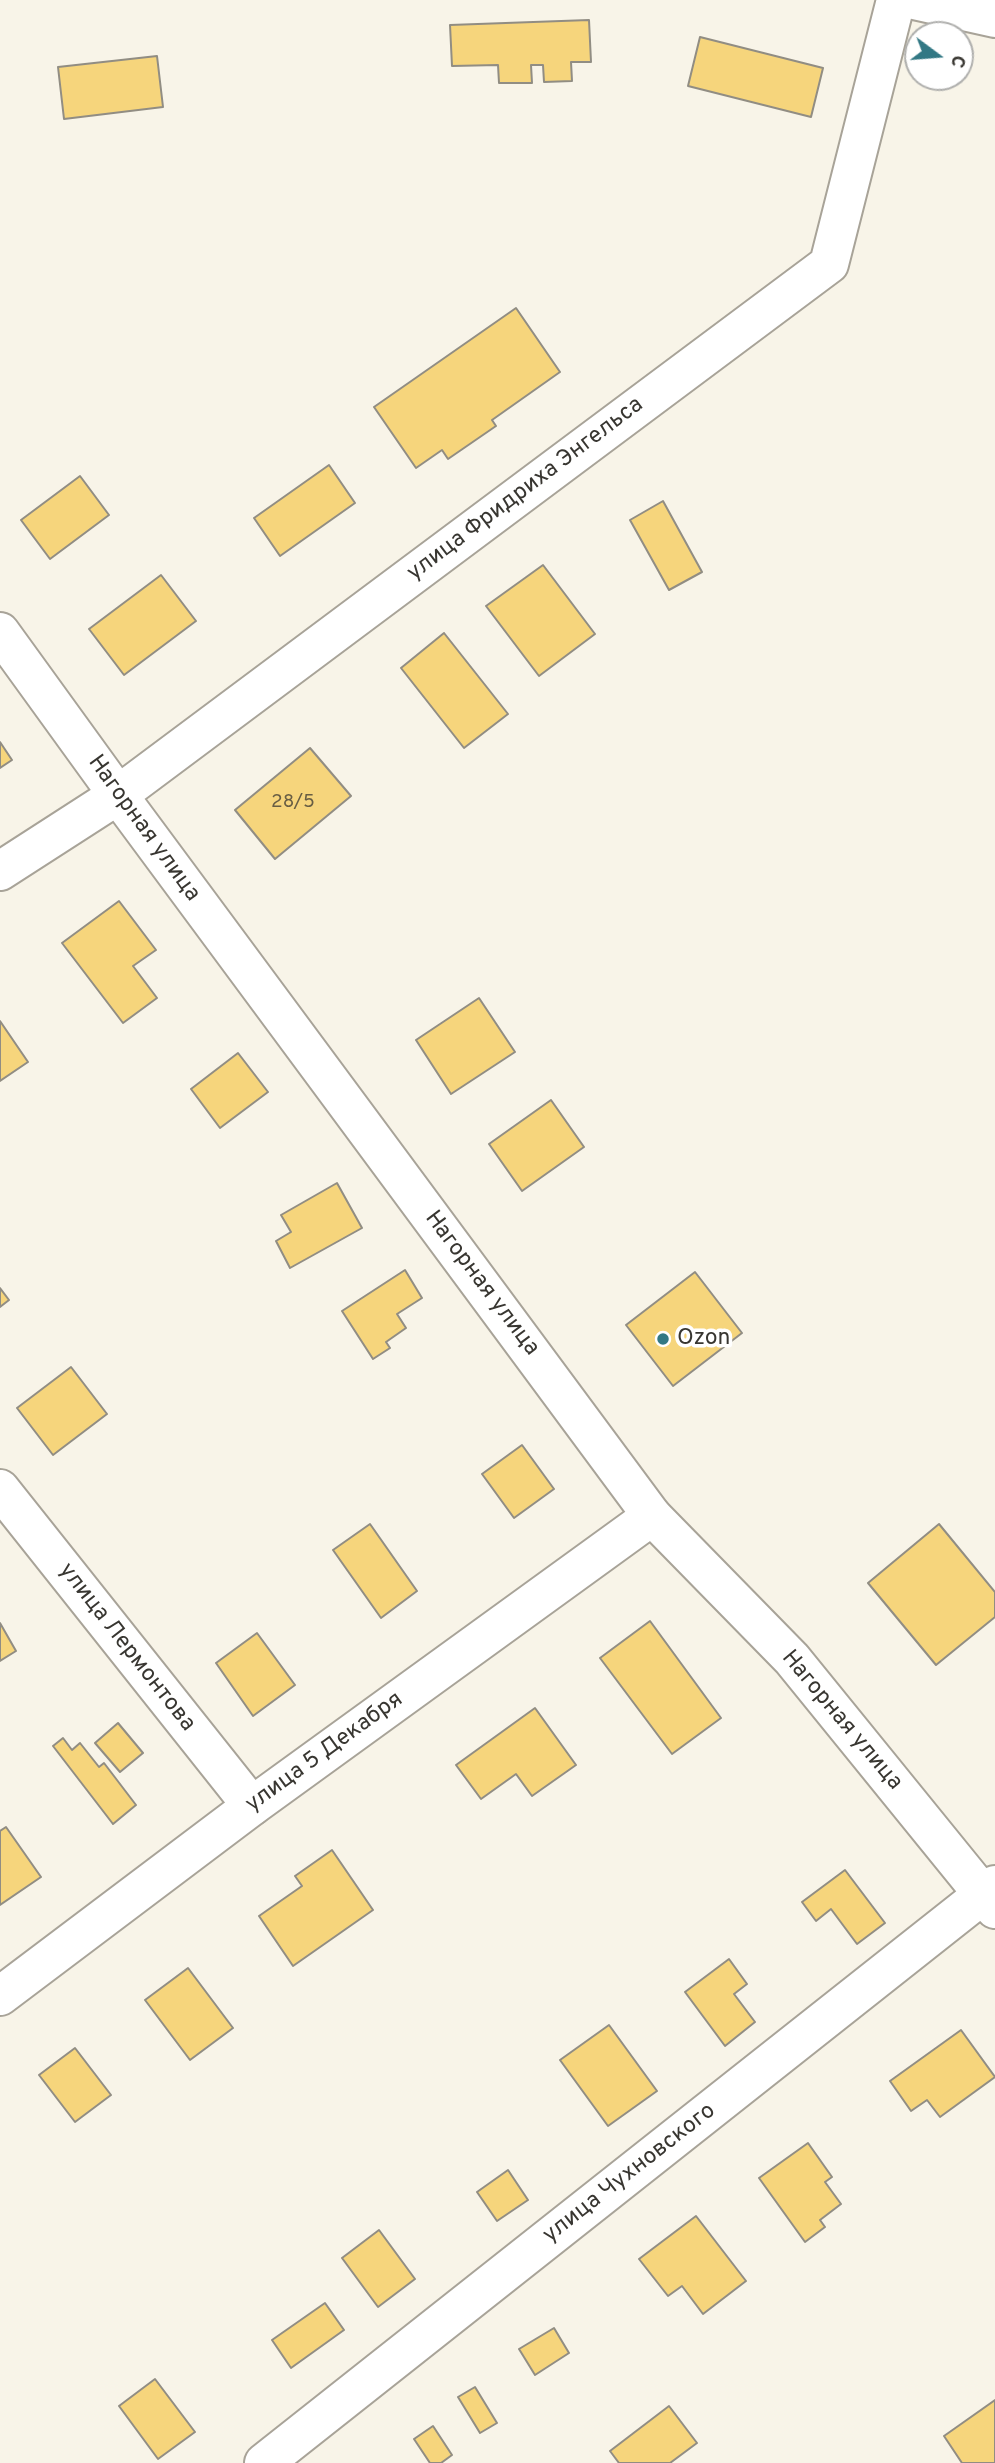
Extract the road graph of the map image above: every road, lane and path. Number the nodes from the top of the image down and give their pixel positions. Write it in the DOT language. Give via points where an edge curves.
graph roads {
  1 [pos="896,0"];
  2 [pos="914,0"];
  3 [pos="995,19"];
  4 [pos="0,632"];
  5 [pos="118,795"];
  6 [pos="0,871"];
  7 [pos="0,1489"];
  8 [pos="652,1516"];
  9 [pos="252,1806"];
  10 [pos="991,1896"];
  11 [pos="0,1996"];
  12 [pos="264,2463"];
  1 -- 5 [label="street, улица Фридриха Энгельса" via="830,264"];
  2 -- 3 [label="street"];
  4 -- 5 [label="street, Нагорная улица"];
  5 -- 6 [label="street, улица Фридриха Энгельса"];
  5 -- 8 [label="street, Нагорная улица"];
  7 -- 9 [label="street, улица Лермонтова"];
  8 -- 9 [label="street, улица 5 Декабря"];
  8 -- 10 [label="street, Нагорная улица" via="792,1659"];
  9 -- 11 [label="street, улица 5 Декабря"];
  10 -- 12 [label="street, улица Чухновского"];
}
